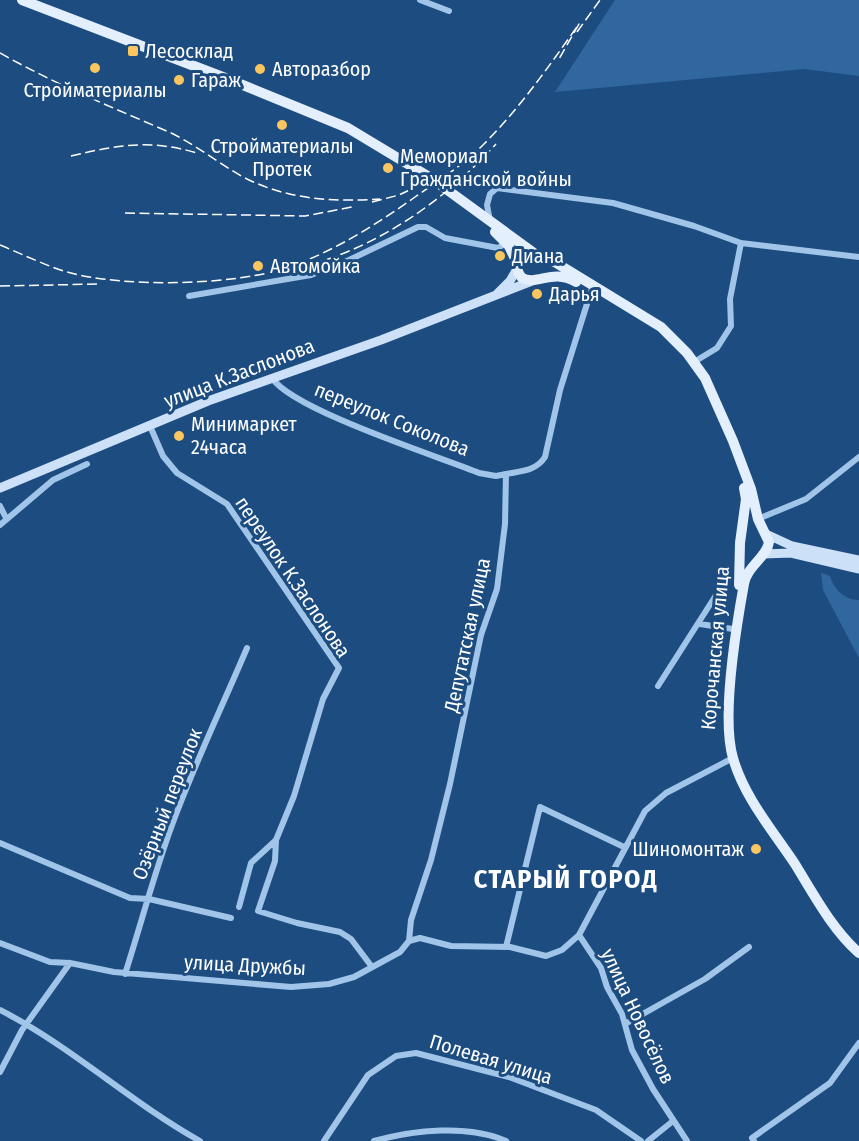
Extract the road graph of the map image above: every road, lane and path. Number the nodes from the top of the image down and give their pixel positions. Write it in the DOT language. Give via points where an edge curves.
graph roads {
  1 [pos="11,0"];
  2 [pos="22,0"];
  3 [pos="420,0"];
  4 [pos="449,11"];
  5 [pos="490,221"];
  6 [pos="507,243"];
  7 [pos="741,243"];
  8 [pos="537,254"];
  9 [pos="859,256"];
  10 [pos="517,266"];
  11 [pos="536,279"];
  12 [pos="591,291"];
  13 [pos="189,296"];
  14 [pos="493,297"];
  15 [pos="694,362"];
  16 [pos="272,378"];
  17 [pos="150,426"];
  18 [pos="859,457"];
  19 [pos="72,464"];
  20 [pos="87,464"];
  21 [pos="506,474"];
  22 [pos="0,488"];
  23 [pos="0,506"];
  24 [pos="5,516"];
  25 [pos="758,519"];
  26 [pos="0,525"];
  27 [pos="765,532"];
  28 [pos="742,534"];
  29 [pos="741,548"];
  30 [pos="761,555"];
  31 [pos="859,560"];
  32 [pos="859,569"];
  33 [pos="718,592"];
  34 [pos="700,624"];
  35 [pos="733,629"];
  36 [pos="247,648"];
  37 [pos="658,686"];
  38 [pos="731,759"];
  39 [pos="276,840"];
  40 [pos="0,843"];
  41 [pos="624,847"];
  42 [pos="149,899"];
  43 [pos="239,907"];
  44 [pos="231,918"];
  45 [pos="579,935"];
  46 [pos="409,941"];
  47 [pos="0,943"];
  48 [pos="506,947"];
  49 [pos="749,947"];
  50 [pos="859,953"];
  51 [pos="859,962"];
  52 [pos="70,963"];
  53 [pos="372,967"];
  54 [pos="125,974"];
  55 [pos="0,1010"];
  56 [pos="26,1024"];
  57 [pos="625,1024"];
  58 [pos="859,1043"];
  59 [pos="0,1072"];
  60 [pos="673,1121"];
  61 [pos="753,1140"];
  62 [pos="200,1141"];
  63 [pos="324,1141"];
  64 [pos="374,1141"];
  65 [pos="506,1141"];
  66 [pos="641,1141"];
  67 [pos="648,1141"];
  68 [pos="687,1141"];
  1 -- 6 [label="main road" via="346,133 427,181"];
  2 -- 5 [label="main road" via="348,128 431,178"];
  3 -- 4 [label="street"];
  5 -- 7 [label="street" via="487,205 491,190 497,188 613,203"];
  5 -- 8 [label="main road"];
  6 -- 10 [label="main road"];
  6 -- 13 [label="street" via="498,248 445,238 426,227 418,227 311,274"];
  7 -- 9 [label="street"];
  7 -- 15 [label="street" via="730,299 731,326 717,348"];
  8 -- 10 [label="main road" via="524,254"];
  8 -- 11 [label="main road" via="545,267"];
  8 -- 15 [label="main road" via="661,327"];
  10 -- 11 [label="main road" via="522,278"];
  10 -- 14 [label="street, улица К.Заслонова" via="510,281"];
  11 -- 12 [label="main road" via="565,276"];
  11 -- 14 [label="street, улица К.Заслонова"];
  12 -- 21 [label="street" via="560,390 545,457 532,469"];
  12 -- 28 [label="main road" via="658,332 684,356 696,374 743,485 746,499"];
  14 -- 16 [label="street, улица К.Заслонова"];
  15 -- 25 [label="main road" via="733,441"];
  16 -- 17 [label="street, улица К.Заслонова"];
  16 -- 21 [label="street, переулок Соколова" via="285,393 328,414 479,473"];
  17 -- 19 [label="street, улица К.Заслонова"];
  17 -- 39 [label="street, переулок К.Заслонова" via="177,473 227,504 339,668 323,699 294,796"];
  18 -- 25 [label="street" via="806,499"];
  19 -- 20 [label="street"];
  19 -- 22 [label="street, улица К.Заслонова"];
  19 -- 26 [label="street"];
  21 -- 46 [label="street, Депутатская улица" via="497,589 482,635 448,794 411,920"];
  23 -- 24 [label="street"];
  25 -- 27 [label="main road"];
  27 -- 28 [label="main road" via="750,529"];
  27 -- 30 [label="main road" via="769,543"];
  27 -- 31 [label="street" via="792,546"];
  28 -- 29 [label="main road"];
  29 -- 30 [label="main road" via="747,555"];
  29 -- 35 [label="main road, Корочанская улица"];
  30 -- 32 [label="street" via="791,554"];
  30 -- 38 [label="main road, Корочанская улица" via="744,582 732,675"];
  33 -- 34 [label="street"];
  34 -- 35 [label="street"];
  34 -- 37 [label="street"];
  35 -- 38 [label="main road, Корочанская улица" via="725,737"];
  36 -- 42 [label="street, Озёрный переулок" via="173,822"];
  38 -- 41 [label="street" via="666,794 645,811"];
  38 -- 50 [label="main road, Корочанская улица" via="819,904"];
  38 -- 51 [label="main road, Корочанская улица" via="745,798 812,906"];
  39 -- 43 [label="street, переулок К.Заслонова" via="251,863"];
  39 -- 53 [label="street, переулок К.Заслонова" via="275,861 258,911 340,932 351,939"];
  40 -- 42 [label="street" via="130,898"];
  41 -- 45 [label="street"];
  41 -- 48 [label="street" via="540,807"];
  42 -- 44 [label="street"];
  42 -- 54 [label="street, Озёрный переулок"];
  45 -- 48 [label="street" via="562,950 546,956"];
  45 -- 57 [label="street, улица Новосёлов" via="601,968"];
  46 -- 48 [label="street" via="420,938 451,946"];
  46 -- 53 [label="street, улица Дружбы" via="400,952"];
  47 -- 52 [label="street, улица Дружбы" via="50,962"];
  49 -- 57 [label="street" via="705,979"];
  52 -- 54 [label="street, улица Дружбы"];
  52 -- 56 [label="street"];
  53 -- 54 [label="street, улица Дружбы" via="346,980 291,987"];
  55 -- 56 [label="street"];
  56 -- 59 [label="street"];
  56 -- 62 [label="street"];
  57 -- 60 [label="street, улица Новосёлов" via="632,1050"];
  58 -- 61 [label="street" via="830,1083"];
  60 -- 67 [label="street"];
  60 -- 68 [label="street, улица Новосёлов"];
  63 -- 66 [label="street, Полевая улица" via="368,1075 396,1056 416,1053 509,1077 596,1110"];
  64 -- 65 [label="street" via="432,1131 490,1134"];
}
